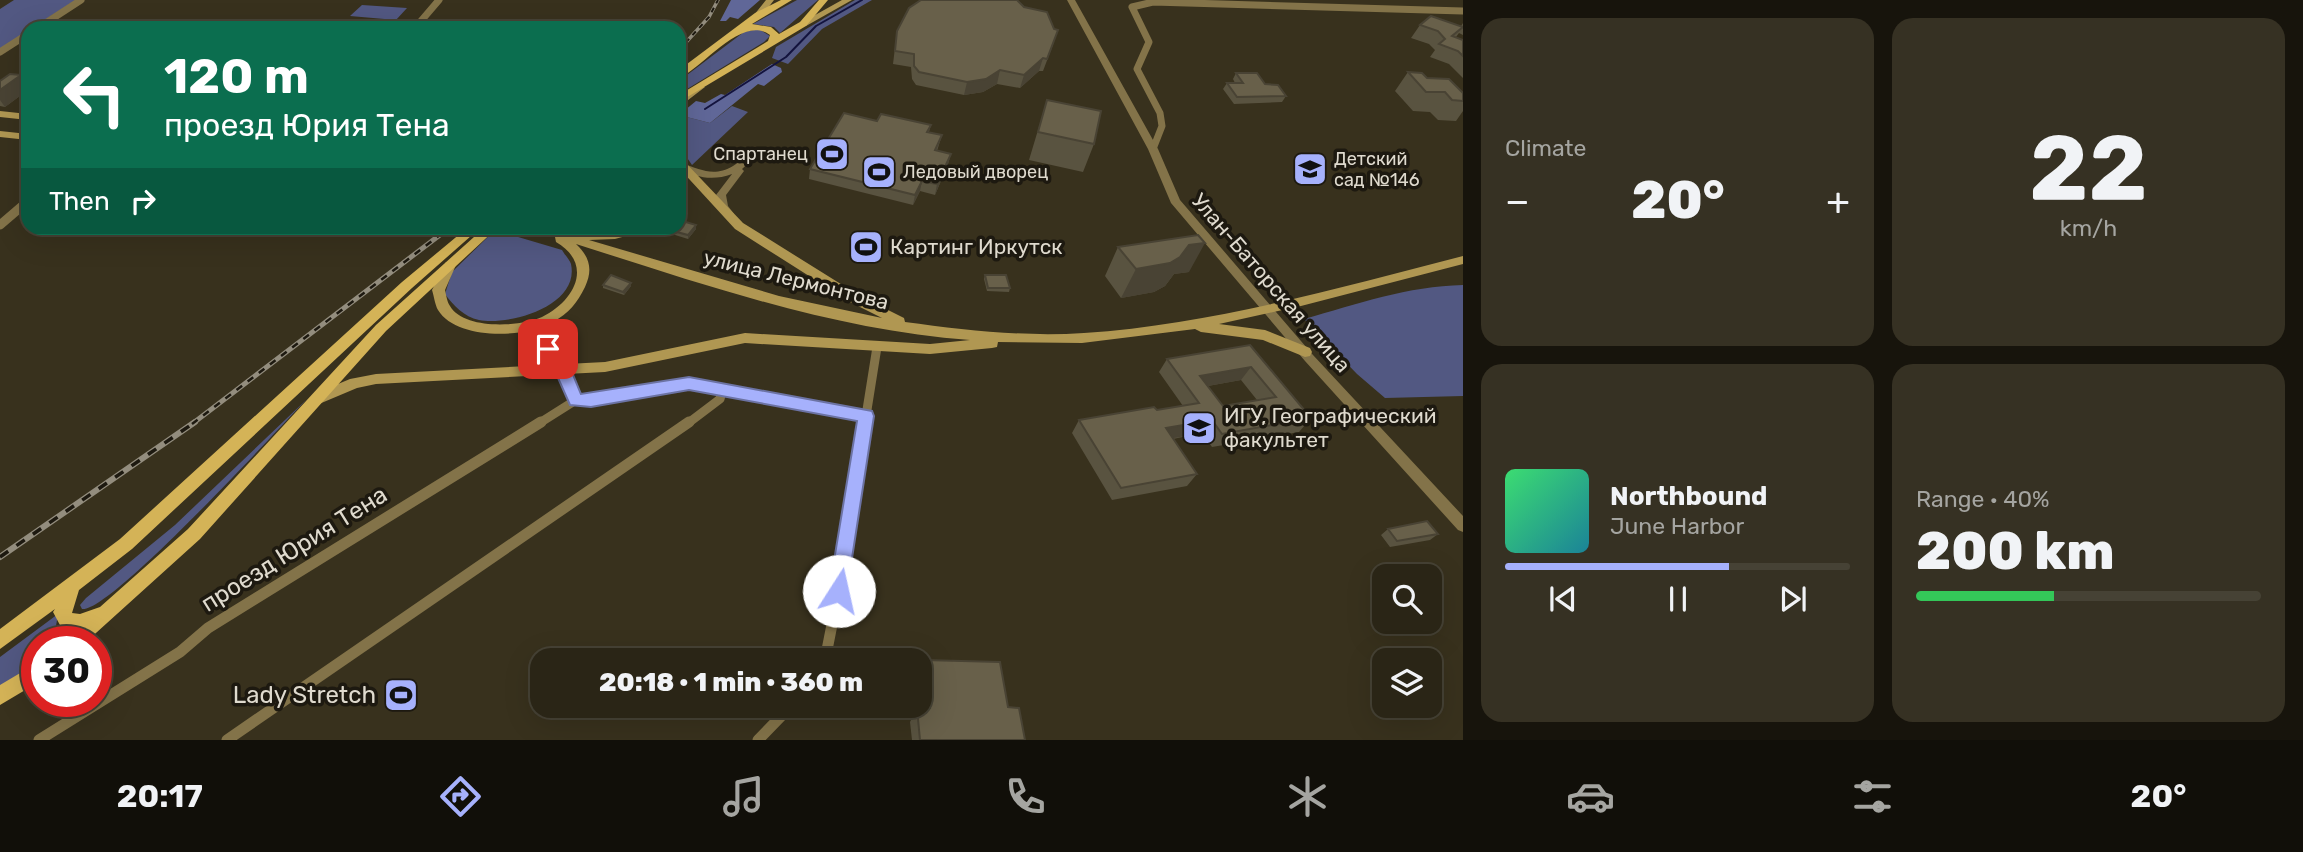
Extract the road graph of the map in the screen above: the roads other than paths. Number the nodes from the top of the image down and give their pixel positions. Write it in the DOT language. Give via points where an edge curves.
graph roads {
  1 [pos="81,0"];
  2 [pos="439,0"];
  3 [pos="770,0"];
  4 [pos="788,0"];
  5 [pos="824,0"];
  6 [pos="848,0"];
  7 [pos="1071,0"];
  8 [pos="1317,0"];
  9 [pos="1326,8"];
  10 [pos="1463,11"];
  11 [pos="758,15"];
  12 [pos="48,21"];
  13 [pos="421,21"];
  14 [pos="803,24"];
  15 [pos="732,35"];
  16 [pos="21,38"];
  17 [pos="772,42"];
  18 [pos="0,52"];
  19 [pos="686,70"];
  20 [pos="686,97"];
  21 [pos="0,114"];
  22 [pos="21,116"];
  23 [pos="0,134"];
  24 [pos="21,136"];
  25 [pos="1153,149"];
  26 [pos="686,167"];
  27 [pos="686,170"];
  28 [pos="21,207"];
  29 [pos="729,215"];
  30 [pos="0,225"];
  31 [pos="466,235"];
  32 [pos="483,235"];
  33 [pos="549,235"];
  34 [pos="561,235"];
  35 [pos="578,235"];
  36 [pos="608,235"];
  37 [pos="455,259"];
  38 [pos="1463,260"];
  39 [pos="1267,309"];
  40 [pos="532,326"];
  41 [pos="1189,326"];
  42 [pos="944,333"];
  43 [pos="1029,339"];
  44 [pos="877,347"];
  45 [pos="1305,352"];
  46 [pos="562,369"];
  47 [pos="723,388"];
  48 [pos="319,398"];
  49 [pos="576,400"];
  50 [pos="866,416"];
  51 [pos="1463,526"];
  52 [pos="76,585"];
  53 [pos="109,613"];
  54 [pos="93,626"];
  55 [pos="0,640"];
  56 [pos="827,648"];
  57 [pos="21,682"];
  58 [pos="0,696"];
  59 [pos="779,718"];
  60 [pos="39,740"];
  61 [pos="227,740"];
  62 [pos="758,740"];
  1 -- 12 [label="street"];
  2 -- 13 [label="street"];
  3 -- 11 [label="main road"];
  4 -- 11 [label="main road"];
  5 -- 14 [label="main road"];
  6 -- 14 [label="main road"];
  7 -- 25 [label="street, Улан-Баторская улица"];
  8 -- 9 [label="street"];
  9 -- 10 [label="street"];
  9 -- 25 [label="street" via="1153,2 1132,7 1149,42 1137,69 1160,113 1162,127"];
  11 -- 15 [label="main road"];
  14 -- 17 [label="main road"];
  15 -- 17 [label="main road" via="760,26 774,32"];
  15 -- 19 [label="main road"];
  16 -- 18 [label="street"];
  17 -- 20 [label="main road"];
  21 -- 22 [label="main road"];
  23 -- 24 [label="main road"];
  25 -- 39 [label="street, Улан-Баторская улица" via="1175,201"];
  26 -- 29 [label="street" via="712,177 733,171 748,159 721,195"];
  27 -- 29 [label="main road"];
  28 -- 30 [label="street"];
  29 -- 42 [label="main road" via="739,226 865,305 905,324"];
  31 -- 52 [label="main road" via="127,544"];
  32 -- 37 [label="main road"];
  33 -- 40 [label="main road" via="571,245 581,256 584,270 580,287 567,305"];
  34 -- 42 [label="main road, улица Лермонтова" via="807,309"];
  35 -- 36 [label="main road"];
  37 -- 40 [label="main road" via="438,288 448,314 482,330"];
  37 -- 48 [label="main road" via="387,323"];
  38 -- 39 [label="main road, улица Лермонтова"];
  39 -- 41 [label="main road, улица Лермонтова"];
  39 -- 45 [label="street, Улан-Баторская улица"];
  40 -- 46 [label="street"];
  41 -- 43 [label="main road, улица Лермонтова"];
  41 -- 45 [label="main road" via="1265,335"];
  42 -- 43 [label="main road, улица Лермонтова"];
  43 -- 44 [label="main road" via="935,349"];
  44 -- 46 [label="main road" via="745,338 616,365"];
  44 -- 50 [label="street"];
  45 -- 51 [label="street, Улан-Баторская улица"];
  46 -- 48 [label="main road" via="376,379"];
  46 -- 49 [label="street"];
  47 -- 49 [label="street, проезд Юрия Тена" via="689,383"];
  47 -- 50 [label="street, проезд Юрия Тена"];
  47 -- 61 [label="street" via="720,399 654,447"];
  48 -- 53 [label="main road" via="203,525"];
  49 -- 60 [label="street, проезд Юрия Тена" via="208,628 180,652"];
  50 -- 56 [label="street"];
  52 -- 53 [label="main road" via="62,612 68,621"];
  52 -- 55 [label="main road"];
  53 -- 54 [label="main road"];
  57 -- 58 [label="main road"];
  59 -- 62 [label="street"];
}
